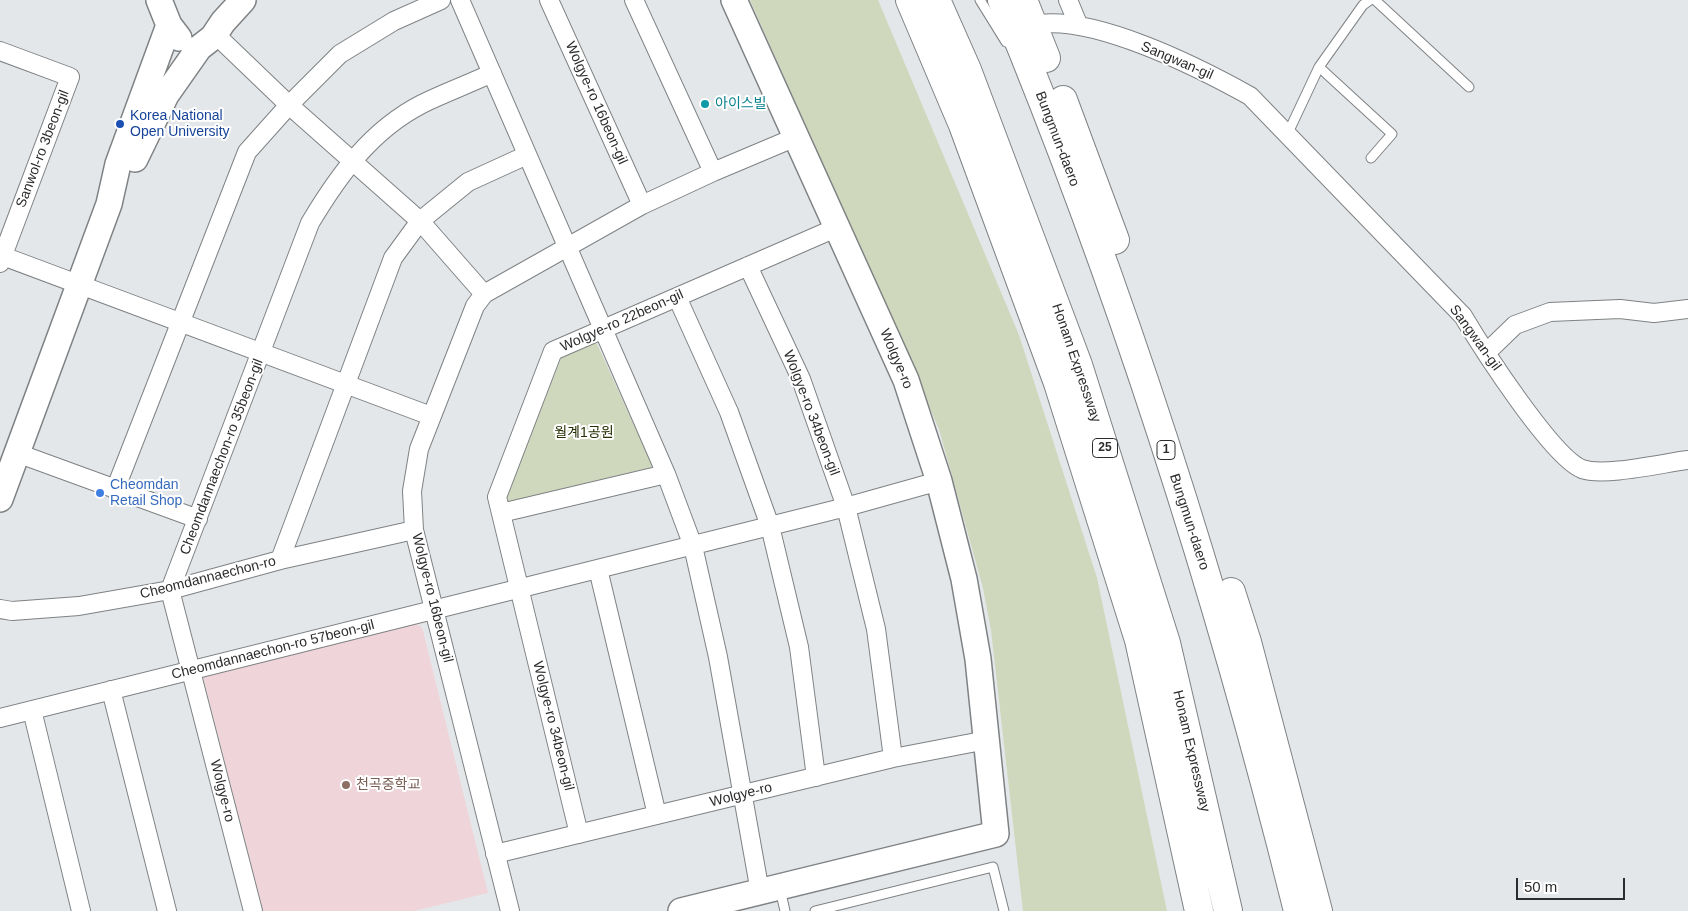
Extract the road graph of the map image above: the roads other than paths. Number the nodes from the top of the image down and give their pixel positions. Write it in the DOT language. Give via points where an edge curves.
graph roads {
  1 [pos="243,0"];
  2 [pos="441,0"];
  3 [pos="460,0"];
  4 [pos="549,0"];
  5 [pos="634,0"];
  6 [pos="734,0"];
  7 [pos="910,0"];
  8 [pos="936,0"];
  9 [pos="980,0"];
  10 [pos="1002,0"];
  11 [pos="1023,0"];
  12 [pos="1068,0"];
  13 [pos="1370,0"];
  14 [pos="1375,0"];
  15 [pos="166,10"];
  16 [pos="216,24"];
  17 [pos="1078,24"];
  18 [pos="1033,25"];
  19 [pos="1,56"];
  20 [pos="1319,67"];
  21 [pos="492,73"];
  22 [pos="1469,87"];
  23 [pos="1044,102"];
  24 [pos="289,105"];
  25 [pos="1287,136"];
  26 [pos="796,137"];
  27 [pos="527,155"];
  28 [pos="1371,158"];
  29 [pos="352,160"];
  30 [pos="713,172"];
  31 [pos="109,204"];
  32 [pos="642,205"];
  33 [pos="420,221"];
  34 [pos="838,227"];
  35 [pos="567,247"];
  36 [pos="1,258"];
  37 [pos="748,266"];
  38 [pos="80,285"];
  39 [pos="484,294"];
  40 [pos="677,297"];
  41 [pos="1688,309"];
  42 [pos="179,322"];
  43 [pos="602,330"];
  44 [pos="1486,352"];
  45 [pos="262,353"];
  46 [pos="346,384"];
  47 [pos="431,416"];
  48 [pos="17,454"];
  49 [pos="1688,460"];
  50 [pos="666,474"];
  51 [pos="939,481"];
  52 [pos="115,490"];
  53 [pos="0,499"];
  54 [pos="846,507"];
  55 [pos="501,513"];
  56 [pos="198,519"];
  57 [pos="770,526"];
  58 [pos="414,530"];
  59 [pos="693,546"];
  60 [pos="280,560"];
  61 [pos="598,569"];
  62 [pos="520,588"];
  63 [pos="170,590"];
  64 [pos="0,609"];
  65 [pos="435,610"];
  66 [pos="191,670"];
  67 [pos="110,690"];
  68 [pos="32,710"];
  69 [pos="0,718"];
  70 [pos="987,740"];
  71 [pos="892,758"];
  72 [pos="816,777"];
  73 [pos="741,795"];
  74 [pos="656,815"];
  75 [pos="579,834"];
  76 [pos="495,854"];
  77 [pos="1288,872"];
  78 [pos="770,889"];
  79 [pos="1313,909"];
  80 [pos="82,911"];
  81 [pos="167,911"];
  82 [pos="253,911"];
  83 [pos="510,911"];
  84 [pos="681,911"];
  85 [pos="786,911"];
  86 [pos="815,911"];
  87 [pos="1004,911"];
  88 [pos="1199,911"];
  89 [pos="1228,911"];
  90 [pos="1287,911"];
  1 -- 16 [label="street"];
  2 -- 24 [label="street" via="394,21 340,54"];
  3 -- 21 [label="street"];
  4 -- 32 [label="street, Wolgye-ro 16beon-gil"];
  5 -- 30 [label="street"];
  6 -- 26 [label="street, Wolgye-ro"];
  7 -- 88 [label="main road, Honam Expressway / 25" via="964,125 1064,401 1139,640"];
  8 -- 89 [label="main road, Honam Expressway / 25" via="967,70 1081,374 1166,643"];
  9 -- 23 [label="lane"];
  10 -- 23 [label="main road, Bungmun-daero / 1"];
  11 -- 18 [label="main road, Bungmun-daero / 1"];
  12 -- 17 [label="street"];
  13 -- 20 [label="lane" via="1363,5"];
  14 -- 22 [label="lane"];
  15 -- 16 [label="street" via="173,33 188,42"];
  15 -- 31 [label="street" via="118,164"];
  16 -- 24 [label="street"];
  16 -- 31 [label="street" via="166,95"];
  17 -- 18 [label="street, Sangwan-gil" via="1049,21"];
  17 -- 25 [label="street, Sangwan-gil" via="1214,76 1250,96 1272,116"];
  18 -- 79 [label="main road, Bungmun-daero / 1" via="1132,285 1244,633"];
  19 -- 36 [label="street, Sanwol-ro 3beon-gil" via="70,77"];
  20 -- 25 [label="lane"];
  20 -- 28 [label="lane" via="1392,134"];
  21 -- 27 [label="street"];
  21 -- 29 [label="street, Cheomdannaechon-ro 35beon-gil" via="420,105 386,128"];
  23 -- 77 [label="main road, Bungmun-daero / 1" via="1115,292 1220,617"];
  24 -- 29 [label="street"];
  24 -- 42 [label="street" via="248,152"];
  25 -- 44 [label="street, Sangwan-gil" via="1463,316"];
  26 -- 30 [label="street, Wolgye-ro 16beon-gil"];
  26 -- 34 [label="street, Wolgye-ro"];
  27 -- 33 [label="street" via="468,182"];
  27 -- 35 [label="street"];
  29 -- 33 [label="street"];
  29 -- 45 [label="street, Cheomdannaechon-ro 35beon-gil" via="310,223"];
  30 -- 32 [label="street, Wolgye-ro 16beon-gil"];
  31 -- 38 [label="street"];
  32 -- 35 [label="street, Wolgye-ro 16beon-gil"];
  33 -- 39 [label="street"];
  33 -- 46 [label="street" via="393,258"];
  34 -- 37 [label="street, Wolgye-ro 22beon-gil"];
  34 -- 51 [label="street, Wolgye-ro" via="906,380"];
  35 -- 39 [label="street, Wolgye-ro 16beon-gil"];
  35 -- 43 [label="street"];
  36 -- 38 [label="street, Cheomdannaechon-ro 35beon-gil"];
  37 -- 40 [label="street, Wolgye-ro 22beon-gil"];
  37 -- 54 [label="street, Wolgye-ro 34beon-gil" via="801,378"];
  38 -- 42 [label="street, Cheomdannaechon-ro 35beon-gil"];
  38 -- 48 [label="street"];
  39 -- 47 [label="street, Wolgye-ro 16beon-gil" via="475,306"];
  40 -- 43 [label="street, Wolgye-ro 22beon-gil"];
  40 -- 57 [label="street" via="729,412"];
  41 -- 44 [label="street" via="1654,313 1620,309 1550,312 1515,325"];
  42 -- 45 [label="street, Cheomdannaechon-ro 35beon-gil"];
  42 -- 52 [label="street"];
  43 -- 50 [label="street"];
  43 -- 55 [label="street, Wolgye-ro 22beon-gil" via="553,351 497,497"];
  44 -- 49 [label="street, Sangwan-gil" via="1551,442 1572,463 1583,469 1612,470"];
  45 -- 46 [label="street, Cheomdannaechon-ro 35beon-gil"];
  45 -- 56 [label="street, Cheomdannaechon-ro 35beon-gil"];
  46 -- 47 [label="street, Cheomdannaechon-ro 35beon-gil"];
  46 -- 60 [label="street"];
  47 -- 58 [label="street, Wolgye-ro 16beon-gil" via="418,449 412,491"];
  48 -- 52 [label="street"];
  48 -- 53 [label="street"];
  50 -- 55 [label="street"];
  50 -- 59 [label="street"];
  51 -- 54 [label="street"];
  51 -- 70 [label="street, Wolgye-ro" via="964,579 978,659"];
  52 -- 56 [label="street"];
  54 -- 57 [label="street"];
  54 -- 71 [label="street, Wolgye-ro 34beon-gil" via="876,629"];
  55 -- 62 [label="street, Wolgye-ro 22beon-gil"];
  56 -- 63 [label="street, Cheomdannaechon-ro 35beon-gil"];
  57 -- 59 [label="street"];
  57 -- 72 [label="street" via="799,647"];
  58 -- 60 [label="street, Cheomdannaechon-ro"];
  58 -- 65 [label="street, Wolgye-ro 16beon-gil"];
  59 -- 61 [label="street"];
  59 -- 73 [label="street" via="718,656"];
  60 -- 63 [label="street, Cheomdannaechon-ro"];
  61 -- 62 [label="street"];
  61 -- 74 [label="street"];
  62 -- 65 [label="street"];
  62 -- 75 [label="street, Wolgye-ro 34beon-gil"];
  63 -- 64 [label="street, Cheomdannaechon-ro" via="79,606"];
  63 -- 66 [label="street, Wolgye-ro"];
  65 -- 66 [label="street, Cheomdannaechon-ro 57beon-gil"];
  65 -- 76 [label="street, Wolgye-ro 16beon-gil"];
  66 -- 67 [label="street, Cheomdannaechon-ro 57beon-gil"];
  66 -- 82 [label="street, Wolgye-ro"];
  67 -- 68 [label="street, Cheomdannaechon-ro 57beon-gil"];
  67 -- 81 [label="street"];
  68 -- 69 [label="street, Cheomdannaechon-ro 57beon-gil"];
  68 -- 80 [label="street"];
  70 -- 71 [label="street, Wolgye-ro"];
  70 -- 78 [label="street, Wolgye-ro" via="996,834"];
  71 -- 72 [label="street, Wolgye-ro"];
  72 -- 73 [label="street, Wolgye-ro"];
  73 -- 74 [label="street, Wolgye-ro"];
  73 -- 78 [label="street"];
  74 -- 75 [label="street, Wolgye-ro"];
  75 -- 76 [label="street, Wolgye-ro"];
  76 -- 83 [label="street, Wolgye-ro 16beon-gil"];
  77 -- 79 [label="main road, Bungmun-daero / 1"];
  77 -- 90 [label="main road"];
  78 -- 84 [label="street, Wolgye-ro"];
  78 -- 85 [label="lane"];
  86 -- 87 [label="lane" via="993,867"];
}
